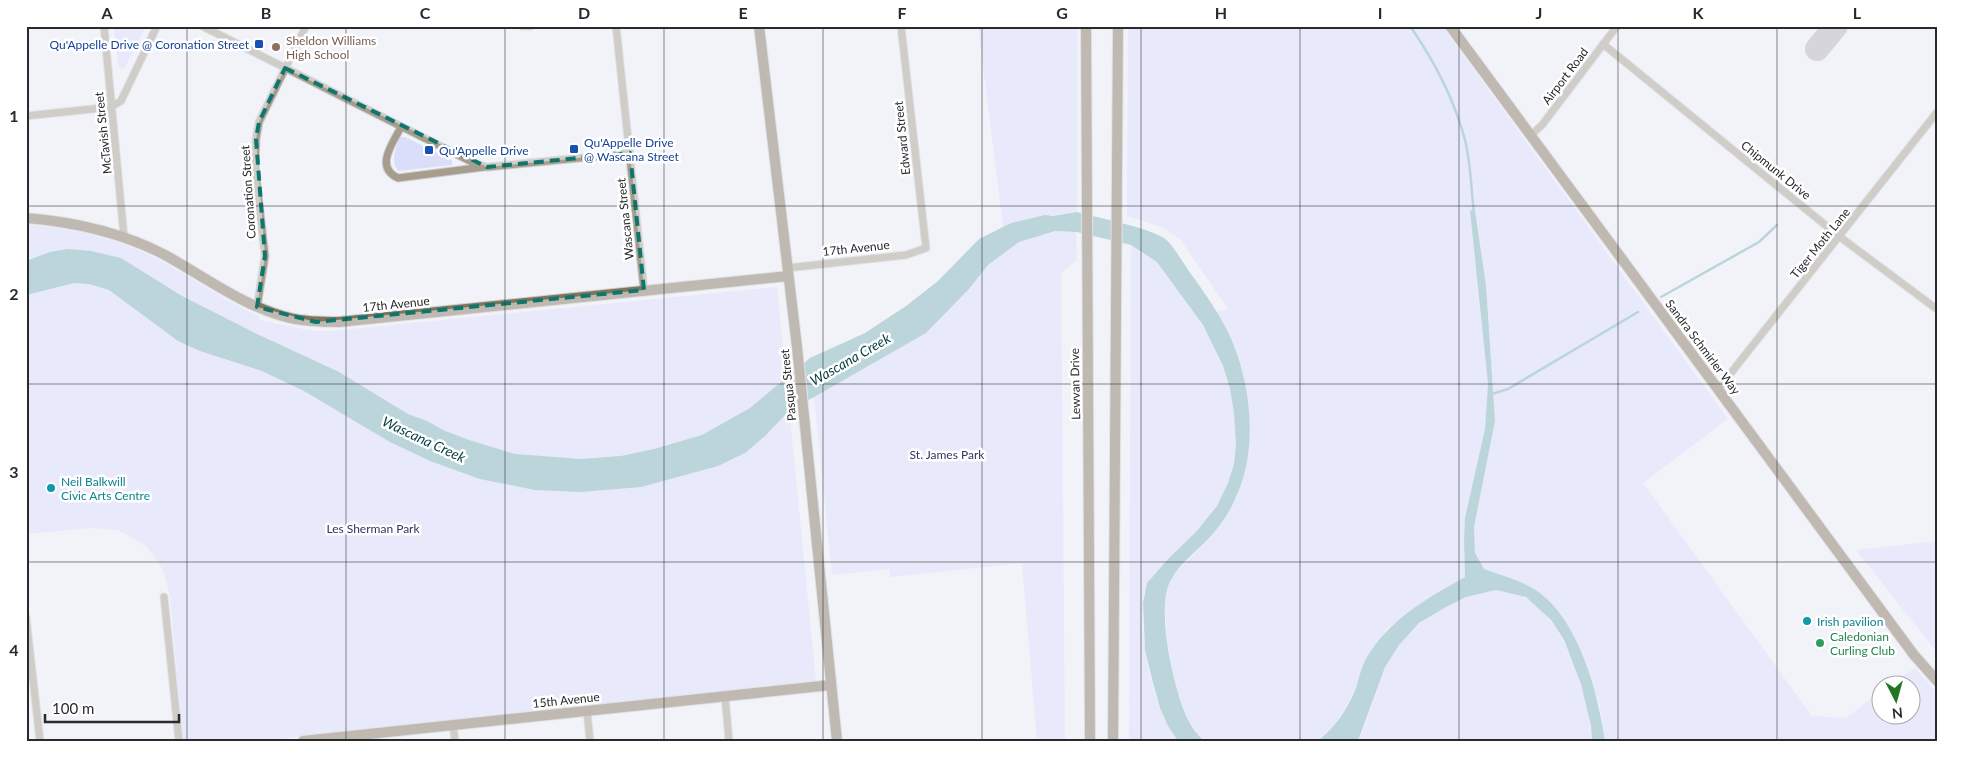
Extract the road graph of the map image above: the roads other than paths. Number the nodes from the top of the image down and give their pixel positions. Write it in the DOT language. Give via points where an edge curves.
graph roads {
  1 [pos="104,26"];
  2 [pos="157,26"];
  3 [pos="202,26"];
  4 [pos="306,26"];
  5 [pos="522,26"];
  6 [pos="531,26"];
  7 [pos="616,26"];
  8 [pos="759,26"];
  9 [pos="901,26"];
  10 [pos="1086,26"];
  11 [pos="1118,26"];
  12 [pos="1450,26"];
  13 [pos="1617,26"];
  14 [pos="1603,44"];
  15 [pos="285,68"];
  16 [pos="111,107"];
  17 [pos="1938,112"];
  18 [pos="26,116"];
  19 [pos="401,127"];
  20 [pos="1530,136"];
  21 [pos="630,153"];
  22 [pos="487,167"];
  23 [pos="26,218"];
  24 [pos="124,237"];
  25 [pos="1840,237"];
  26 [pos="926,248"];
  27 [pos="787,272"];
  28 [pos="644,290"];
  29 [pos="256,307"];
  30 [pos="1938,310"];
  31 [pos="1719,388"];
  32 [pos="164,597"];
  33 [pos="26,617"];
  34 [pos="1938,682"];
  35 [pos="831,685"];
  36 [pos="725,696"];
  37 [pos="587,711"];
  38 [pos="453,725"];
  39 [pos="317,740"];
  40 [pos="40,741"];
  41 [pos="180,741"];
  42 [pos="303,741"];
  43 [pos="455,741"];
  44 [pos="590,741"];
  45 [pos="729,741"];
  46 [pos="837,741"];
  47 [pos="1090,741"];
  48 [pos="1113,741"];
  1 -- 16 [label="street, McTavish Street"];
  2 -- 16 [label="street" via="121,101"];
  3 -- 15 [label="street"];
  4 -- 15 [label="street, Coronation Street"];
  5 -- 6 [label="street"];
  7 -- 21 [label="street, Wascana Street"];
  8 -- 27 [label="street, Pasqua Street"];
  9 -- 26 [label="street, Edward Street"];
  10 -- 47 [label="street, Lewvan Drive"];
  11 -- 48 [label="street"];
  12 -- 20 [label="street, Sandra Schmirler Way"];
  13 -- 14 [label="street, Airport Road"];
  14 -- 20 [label="street, Airport Road" via="1542,125"];
  14 -- 25 [label="street, Chipmunk Drive"];
  15 -- 19 [label="street"];
  15 -- 29 [label="street, Coronation Street" via="259,122 256,139 255,168 265,256"];
  16 -- 18 [label="street"];
  16 -- 24 [label="street, McTavish Street"];
  17 -- 25 [label="street, Tiger Moth Lane"];
  19 -- 22 [label="street"];
  19 -- 22 [label="street" via="386,158 390,174 398,178"];
  20 -- 31 [label="street, Sandra Schmirler Way"];
  21 -- 22 [label="street"];
  21 -- 28 [label="street, Wascana Street"];
  23 -- 24 [label="street, 17th Avenue" via="88,226"];
  24 -- 29 [label="street, 17th Avenue" via="164,255"];
  25 -- 30 [label="street, Chipmunk Drive"];
  25 -- 31 [label="street, Tiger Moth Lane"];
  26 -- 27 [label="street, 17th Avenue" via="906,255"];
  27 -- 28 [label="street, 17th Avenue"];
  27 -- 35 [label="street, Pasqua Street"];
  28 -- 29 [label="street, 17th Avenue" via="339,322 291,319"];
  31 -- 34 [label="street, Sandra Schmirler Way" via="1914,655"];
  32 -- 41 [label="street"];
  33 -- 40 [label="street"];
  35 -- 36 [label="street, 15th Avenue"];
  35 -- 46 [label="street, Pasqua Street"];
  36 -- 37 [label="street, 15th Avenue"];
  36 -- 45 [label="street"];
  37 -- 38 [label="street, 15th Avenue"];
  37 -- 44 [label="street"];
  38 -- 39 [label="street, 15th Avenue"];
  38 -- 43 [label="street"];
  39 -- 42 [label="street, 15th Avenue"];
}
